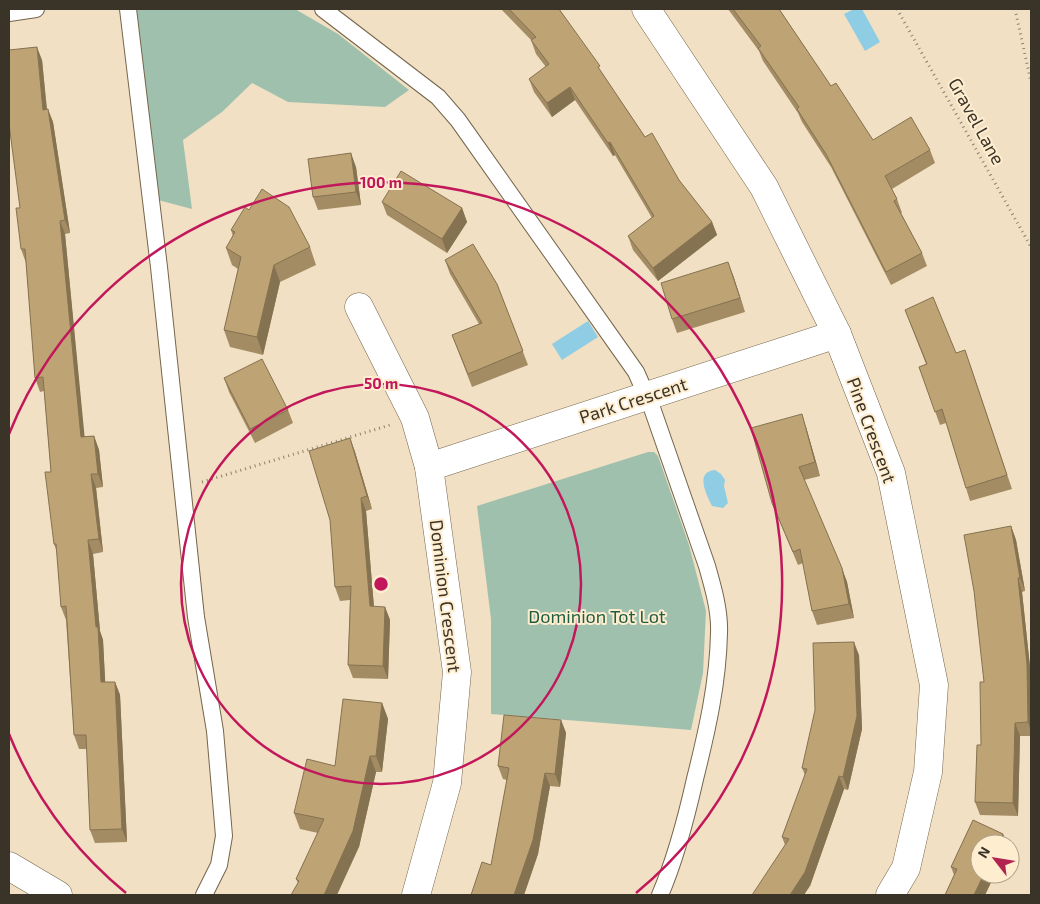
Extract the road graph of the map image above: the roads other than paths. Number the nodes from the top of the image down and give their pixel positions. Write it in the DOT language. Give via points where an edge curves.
graph roads {
  1 [pos="36,9"];
  2 [pos="128,9"];
  3 [pos="323,9"];
  4 [pos="646,9"];
  5 [pos="9,13"];
  6 [pos="359,307"];
  7 [pos="837,334"];
  8 [pos="646,396"];
  9 [pos="429,467"];
  10 [pos="9,866"];
  11 [pos="58,895"];
  12 [pos="204,895"];
  13 [pos="416,895"];
  14 [pos="660,895"];
  15 [pos="890,895"];
  1 -- 5 [label="lane"];
  2 -- 12 [label="lane" via="196,616 215,731 224,836 219,865"];
  3 -- 8 [label="lane" via="438,97 458,120 636,372"];
  4 -- 7 [label="street, Pine Crescent" via="764,187"];
  6 -- 9 [label="street, Dominion Crescent" via="415,418"];
  7 -- 8 [label="street, Park Crescent"];
  7 -- 15 [label="street, Pine Crescent" via="891,473 934,685 928,772 906,868"];
  8 -- 9 [label="street, Park Crescent"];
  8 -- 14 [label="lane" via="706,563 719,632 711,715 689,807"];
  9 -- 13 [label="street, Dominion Crescent" via="457,672 446,784"];
  10 -- 11 [label="street"];
}
